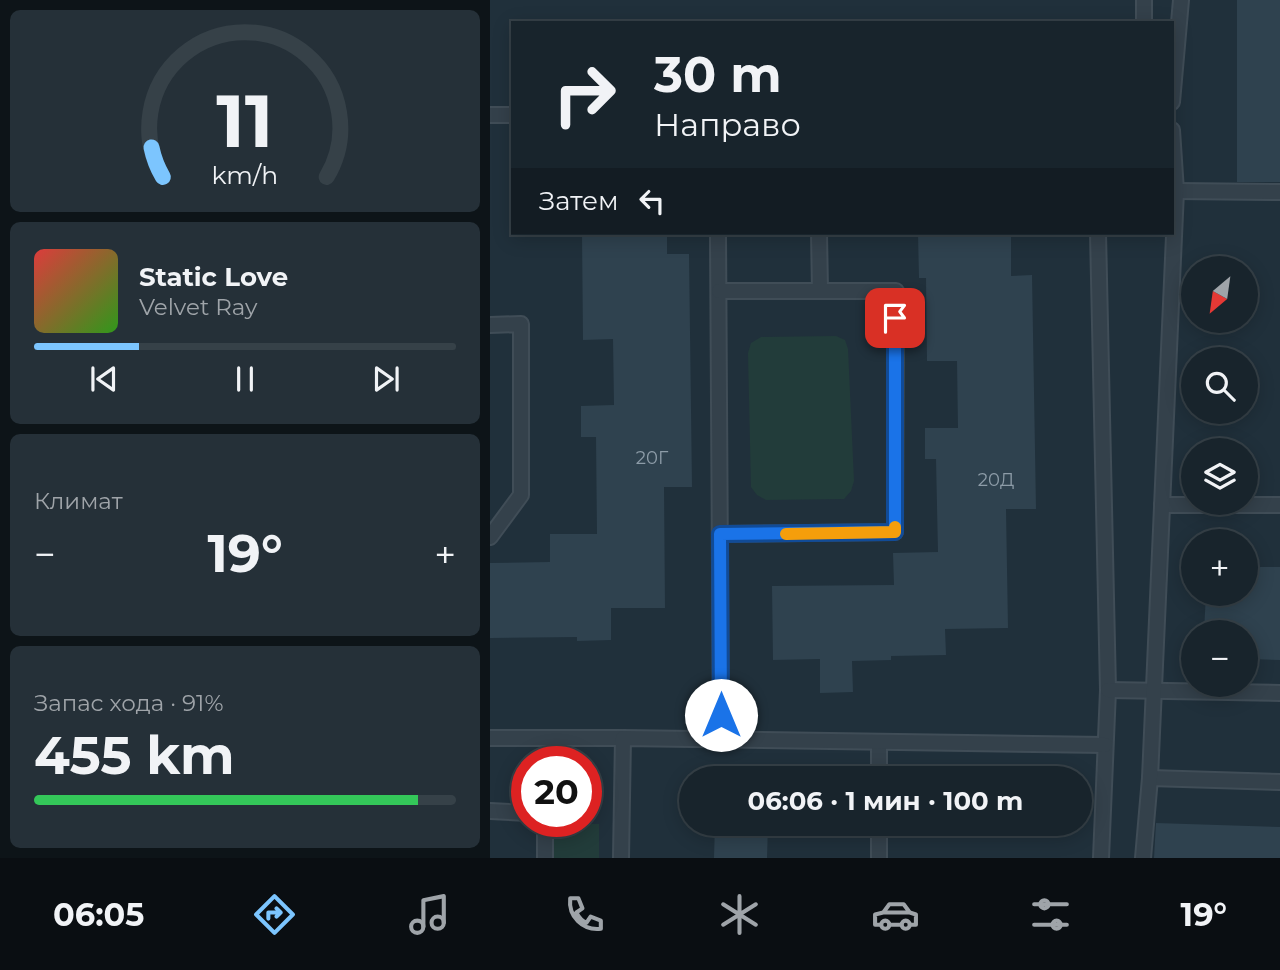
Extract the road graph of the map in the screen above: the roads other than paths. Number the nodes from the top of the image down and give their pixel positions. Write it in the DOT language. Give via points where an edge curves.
graph roads {
  1 [pos="1144,0"];
  2 [pos="1181,0"];
  3 [pos="1144,21"];
  4 [pos="1174,79"];
  5 [pos="490,115"];
  6 [pos="511,115"];
  7 [pos="1174,160"];
  8 [pos="1176,191"];
  9 [pos="1280,192"];
  10 [pos="718,235"];
  11 [pos="819,235"];
  12 [pos="1098,235"];
  13 [pos="719,291"];
  14 [pos="820,291"];
  15 [pos="490,325"];
  16 [pos="1162,505"];
  17 [pos="1280,505"];
  18 [pos="720,534"];
  19 [pos="490,537"];
  20 [pos="1108,690"];
  21 [pos="1154,691"];
  22 [pos="1280,694"];
  23 [pos="490,738"];
  24 [pos="623,738"];
  25 [pos="721,740"];
  26 [pos="879,742"];
  27 [pos="1105,745"];
  28 [pos="879,766"];
  29 [pos="1150,778"];
  30 [pos="1280,782"];
  31 [pos="490,811"];
  32 [pos="511,812"];
  33 [pos="879,836"];
  34 [pos="545,837"];
  35 [pos="545,858"];
  36 [pos="621,858"];
  37 [pos="878,858"];
  38 [pos="1101,858"];
  39 [pos="1143,858"];
  1 -- 3 [label="lane"];
  2 -- 4 [label="lane"];
  5 -- 6 [label="lane"];
  7 -- 8 [label="lane"];
  8 -- 9 [label="lane"];
  8 -- 16 [label="lane"];
  10 -- 13 [label="lane"];
  11 -- 14 [label="lane"];
  12 -- 20 [label="lane"];
  13 -- 14 [label="lane"];
  13 -- 18 [label="lane"];
  14 -- 18 [label="lane" via="896,291 895,532"];
  15 -- 19 [label="lane" via="521,324 521,495"];
  16 -- 17 [label="lane"];
  16 -- 21 [label="lane"];
  18 -- 25 [label="lane"];
  20 -- 21 [label="lane"];
  20 -- 27 [label="lane"];
  21 -- 22 [label="lane"];
  21 -- 29 [label="lane"];
  23 -- 24 [label="lane"];
  24 -- 25 [label="lane"];
  24 -- 36 [label="lane"];
  25 -- 26 [label="lane"];
  26 -- 27 [label="lane"];
  26 -- 28 [label="lane"];
  27 -- 38 [label="lane"];
  29 -- 30 [label="lane"];
  29 -- 39 [label="lane"];
  31 -- 32 [label="lane"];
  33 -- 37 [label="lane"];
  34 -- 35 [label="lane"];
}
